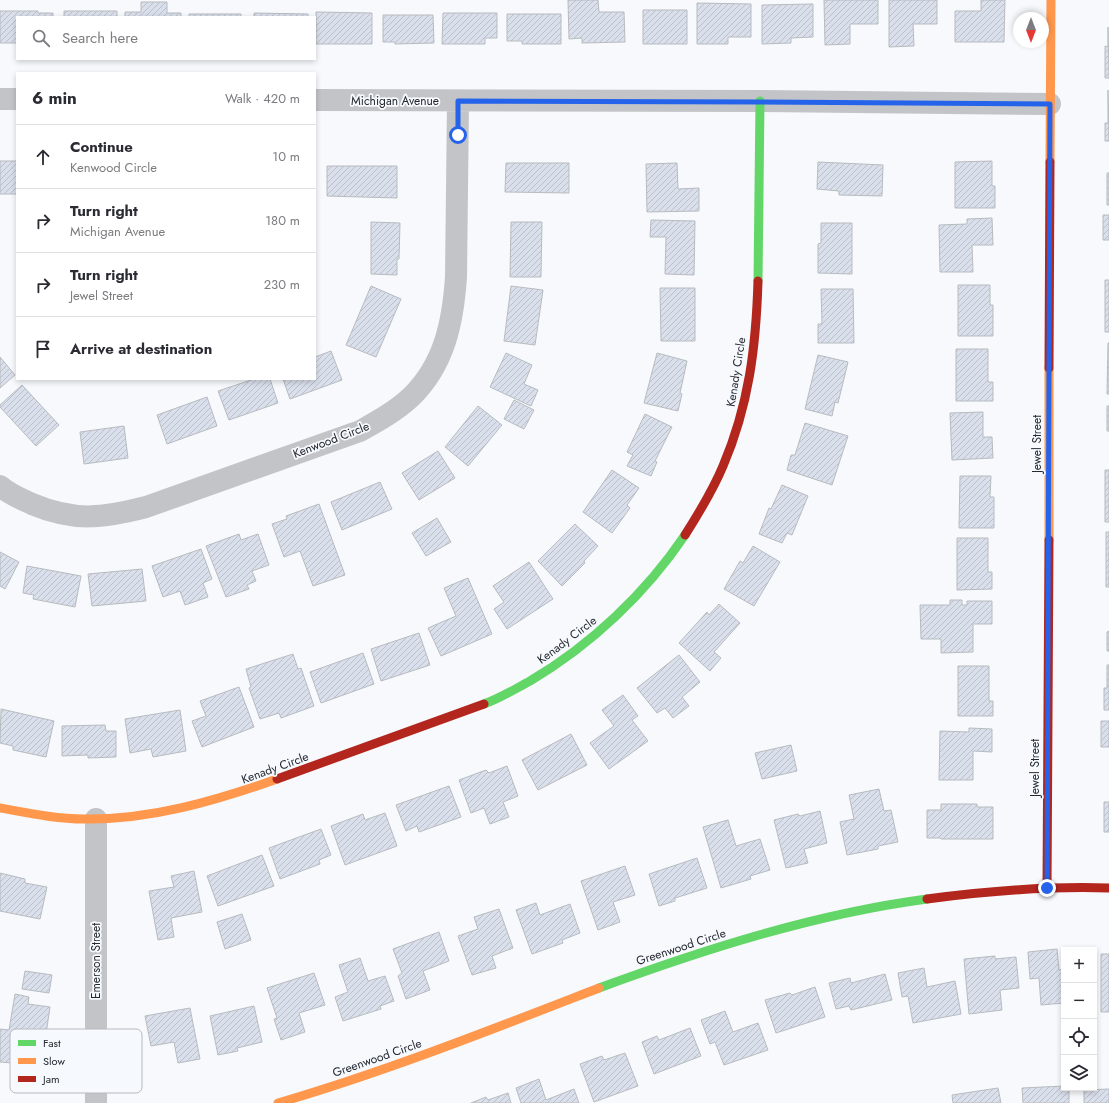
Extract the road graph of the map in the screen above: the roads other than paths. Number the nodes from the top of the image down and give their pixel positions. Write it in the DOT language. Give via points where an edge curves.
graph roads {
  1 [pos="1051,0"];
  2 [pos="0,99"];
  3 [pos="16,99"];
  4 [pos="316,100"];
  5 [pos="458,101"];
  6 [pos="760,102"];
  7 [pos="1050,104"];
  8 [pos="0,486"];
  9 [pos="0,808"];
  10 [pos="96,819"];
  11 [pos="1047,888"];
  12 [pos="1109,888"];
  13 [pos="96,1029"];
  14 [pos="278,1103"];
  1 -- 7 [label="street, Jewel Street"];
  2 -- 3 [label="street"];
  4 -- 5 [label="street, Michigan Avenue"];
  5 -- 6 [label="street, Michigan Avenue"];
  5 -- 8 [label="street, Kenwood Circle" via="454,304 442,352 428,376 411,397 388,415 360,430 146,507 122,513 83,517 50,512"];
  6 -- 7 [label="street, Michigan Avenue"];
  6 -- 10 [label="street, Kenady Circle" via="757,309 748,388 729,454 712,489 691,527 642,591 613,620 572,654 498,699 241,793 177,810"];
  7 -- 11 [label="street, Jewel Street"];
  9 -- 10 [label="street, Kenady Circle" via="52,816"];
  10 -- 13 [label="street, Emerson Street"];
  11 -- 12 [label="street, Greenwood Circle"];
  11 -- 14 [label="street, Greenwood Circle" via="906,902 846,913 718,946 647,970 444,1047 317,1092"];
}
